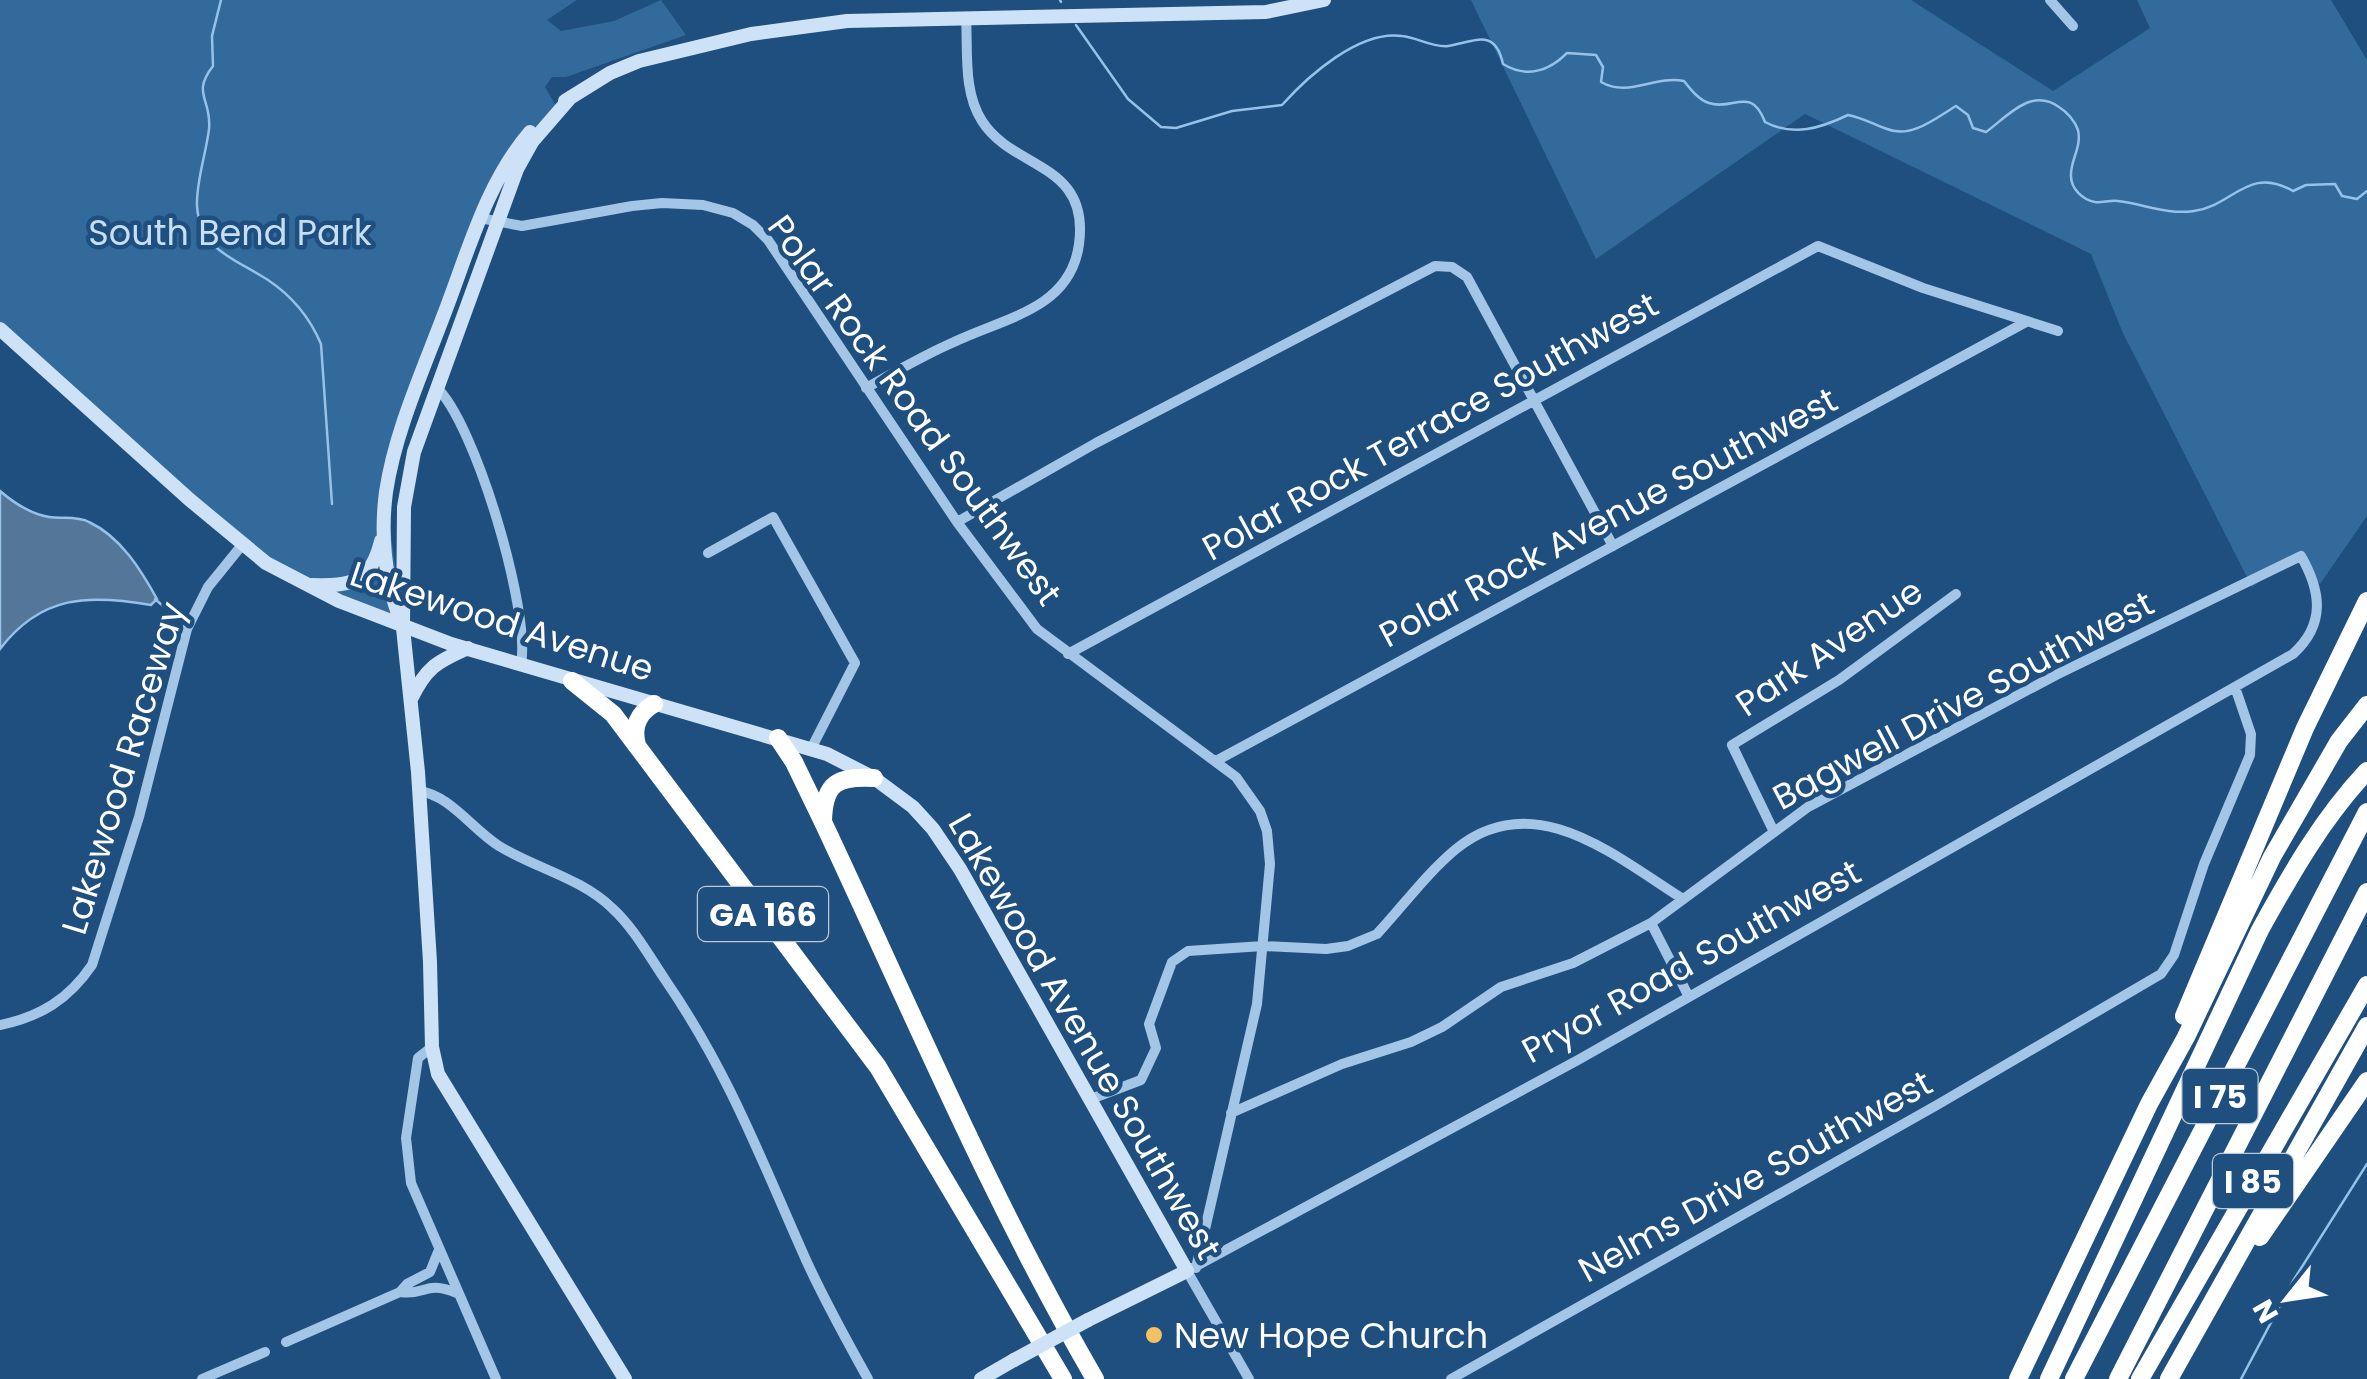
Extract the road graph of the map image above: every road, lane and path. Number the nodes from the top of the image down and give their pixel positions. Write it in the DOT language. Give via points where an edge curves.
graph roads {
  1 [pos="1324,0"];
  2 [pos="2050,0"];
  3 [pos="966,17"];
  4 [pos="2073,26"];
  5 [pos="571,98"];
  6 [pos="480,218"];
  7 [pos="497,223"];
  8 [pos="2026,322"];
  9 [pos="2058,331"];
  10 [pos="1,332"];
  11 [pos="436,387"];
  12 [pos="866,388"];
  13 [pos="1534,400"];
  14 [pos="384,521"];
  15 [pos="956,522"];
  16 [pos="242,545"];
  17 [pos="1612,546"];
  18 [pos="708,553"];
  19 [pos="2300,556"];
  20 [pos="306,585"];
  21 [pos="1956,594"];
  22 [pos="2367,600"];
  23 [pos="2367,613"];
  24 [pos="403,628"];
  25 [pos="468,648"];
  26 [pos="1068,654"];
  27 [pos="521,664"];
  28 [pos="572,680"];
  29 [pos="2324,684"];
  30 [pos="2235,687"];
  31 [pos="410,699"];
  32 [pos="654,704"];
  33 [pos="2367,705"];
  34 [pos="778,738"];
  35 [pos="638,746"];
  36 [pos="812,747"];
  37 [pos="1216,761"];
  38 [pos="2367,771"];
  39 [pos="874,778"];
  40 [pos="420,791"];
  41 [pos="2367,812"];
  42 [pos="823,822"];
  43 [pos="1774,832"];
  44 [pos="2367,892"];
  45 [pos="1684,899"];
  46 [pos="2367,910"];
  47 [pos="1651,922"];
  48 [pos="1262,946"];
  49 [pos="2328,970"];
  50 [pos="2367,985"];
  51 [pos="1689,997"];
  52 [pos="0,1025"];
  53 [pos="2367,1026"];
  54 [pos="432,1047"];
  55 [pos="2367,1080"];
  56 [pos="1091,1099"];
  57 [pos="2149,1104"];
  58 [pos="1231,1114"];
  59 [pos="438,1250"];
  60 [pos="1191,1270"];
  61 [pos="400,1292"];
  62 [pos="458,1293"];
  63 [pos="2201,1324"];
  64 [pos="286,1342"];
  65 [pos="265,1352"];
  66 [pos="202,1379"];
  67 [pos="496,1379"];
  68 [pos="625,1379"];
  69 [pos="868,1379"];
  70 [pos="981,1379"];
  71 [pos="1064,1379"];
  72 [pos="1095,1379"];
  73 [pos="1249,1379"];
  74 [pos="1451,1379"];
  75 [pos="2018,1379"];
  76 [pos="2049,1379"];
  77 [pos="2074,1379"];
  78 [pos="2118,1379"];
  79 [pos="2140,1379"];
  80 [pos="2169,1379"];
  1 -- 3 [label="street" via="1266,12"];
  2 -- 4 [label="street"];
  3 -- 5 [label="street" via="846,21 752,34 639,62"];
  3 -- 12 [label="street" via="976,110 999,140 1046,166 1066,187 1079,218 1078,255 1064,282 1041,304"];
  5 -- 6 [label="street" via="512,153"];
  5 -- 7 [label="street" via="532,142"];
  6 -- 7 [label="street, Polar Rock Road Southwest"];
  6 -- 14 [label="street" via="396,448"];
  7 -- 11 [label="street"];
  7 -- 12 [label="street, Polar Rock Road Southwest" via="522,226 662,203 733,213 768,240"];
  8 -- 9 [label="street"];
  8 -- 13 [label="street, Polar Rock Terrace Southwest" via="1818,246"];
  8 -- 17 [label="street, Polar Rock Avenue Southwest"];
  10 -- 16 [label="street, Lakewood Avenue"];
  11 -- 24 [label="street" via="404,507"];
  11 -- 27 [label="street" via="462,420 490,493 519,613"];
  12 -- 15 [label="street, Polar Rock Road Southwest"];
  13 -- 15 [label="street" via="1467,277 1435,266"];
  13 -- 17 [label="street"];
  13 -- 26 [label="street, Polar Rock Terrace Southwest"];
  14 -- 20 [label="street" via="377,557 365,576"];
  14 -- 24 [label="street" via="388,585"];
  15 -- 26 [label="street, Polar Rock Road Southwest" via="1038,629"];
  16 -- 20 [label="street, Lakewood Avenue"];
  16 -- 52 [label="street, Lakewood Raceway" via="208,586 187,629 140,817 92,965 50,1008"];
  17 -- 37 [label="street, Polar Rock Avenue Southwest"];
  18 -- 36 [label="street" via="773,517 855,663"];
  19 -- 30 [label="street, Pryor Road Southwest" via="2318,594 2312,631 2293,654"];
  19 -- 43 [label="street, Bagwell Drive Southwest" via="2056,675"];
  20 -- 24 [label="street, Lakewood Avenue"];
  21 -- 43 [label="street, Park Avenue" via="1839,680 1732,745"];
  22 -- 29 [label="highway"];
  23 -- 29 [label="highway"];
  24 -- 25 [label="street, Lakewood Avenue"];
  24 -- 31 [label="street"];
  25 -- 27 [label="street, Lakewood Avenue"];
  25 -- 31 [label="street" via="424,672"];
  26 -- 37 [label="street, Polar Rock Road Southwest"];
  27 -- 28 [label="street, Lakewood Avenue"];
  28 -- 32 [label="street, Lakewood Avenue"];
  28 -- 35 [label="highway, GA 166"];
  29 -- 57 [label="highway"];
  30 -- 51 [label="street, Pryor Road Southwest"];
  30 -- 74 [label="street, Nelms Drive Southwest" via="2250,754 2174,956 2160,974"];
  31 -- 40 [label="street"];
  32 -- 34 [label="street, Lakewood Avenue"];
  32 -- 35 [label="highway" via="638,720"];
  33 -- 57 [label="highway" via="2297,810"];
  34 -- 36 [label="street, Lakewood Avenue Southwest"];
  34 -- 42 [label="highway"];
  35 -- 71 [label="highway, GA 166" via="878,1067"];
  36 -- 39 [label="street, Lakewood Avenue Southwest"];
  37 -- 48 [label="street, Polar Rock Road Southwest" via="1248,792 1267,831"];
  38 -- 76 [label="highway" via="2294,867 2233,982"];
  39 -- 42 [label="highway" via="836,783 825,797"];
  39 -- 56 [label="street, Lakewood Avenue Southwest" via="913,807 940,839"];
  40 -- 54 [label="street"];
  40 -- 69 [label="street" via="438,796 523,861 590,891 631,929 729,1084 804,1255"];
  41 -- 77 [label="highway, I 75"];
  42 -- 72 [label="highway" via="1001,1202"];
  43 -- 45 [label="street, Bagwell Drive Southwest"];
  44 -- 49 [label="highway, I 75"];
  45 -- 47 [label="street, Bagwell Drive Southwest"];
  45 -- 48 [label="street" via="1574,832 1517,824 1456,849 1370,938 1326,950"];
  46 -- 49 [label="highway"];
  47 -- 51 [label="street"];
  47 -- 58 [label="street, Bagwell Drive Southwest" via="1573,963 1501,987 1411,1042 1342,1064"];
  48 -- 56 [label="street" via="1208,947 1172,962 1149,1024 1156,1048 1141,1080"];
  48 -- 58 [label="street, Polar Rock Road Southwest" via="1257,1004"];
  49 -- 78 [label="highway, I 75"];
  50 -- 79 [label="highway, I 85"];
  51 -- 60 [label="street, Pryor Road Southwest"];
  53 -- 63 [label="highway"];
  54 -- 59 [label="street" via="418,1058 406,1159"];
  54 -- 68 [label="street" via="438,1074"];
  55 -- 63 [label="highway"];
  56 -- 60 [label="street, Lakewood Avenue Southwest"];
  57 -- 75 [label="highway"];
  58 -- 60 [label="street, Polar Rock Road Southwest"];
  59 -- 61 [label="street" via="430,1272"];
  59 -- 62 [label="street"];
  60 -- 70 [label="street, Pryor Road Southwest, bridge"];
  60 -- 73 [label="street, Lakewood Avenue Southwest"];
  61 -- 62 [label="street" via="440,1286"];
  61 -- 64 [label="street"];
  62 -- 67 [label="street"];
  63 -- 80 [label="highway"];
  65 -- 66 [label="street"];
}
